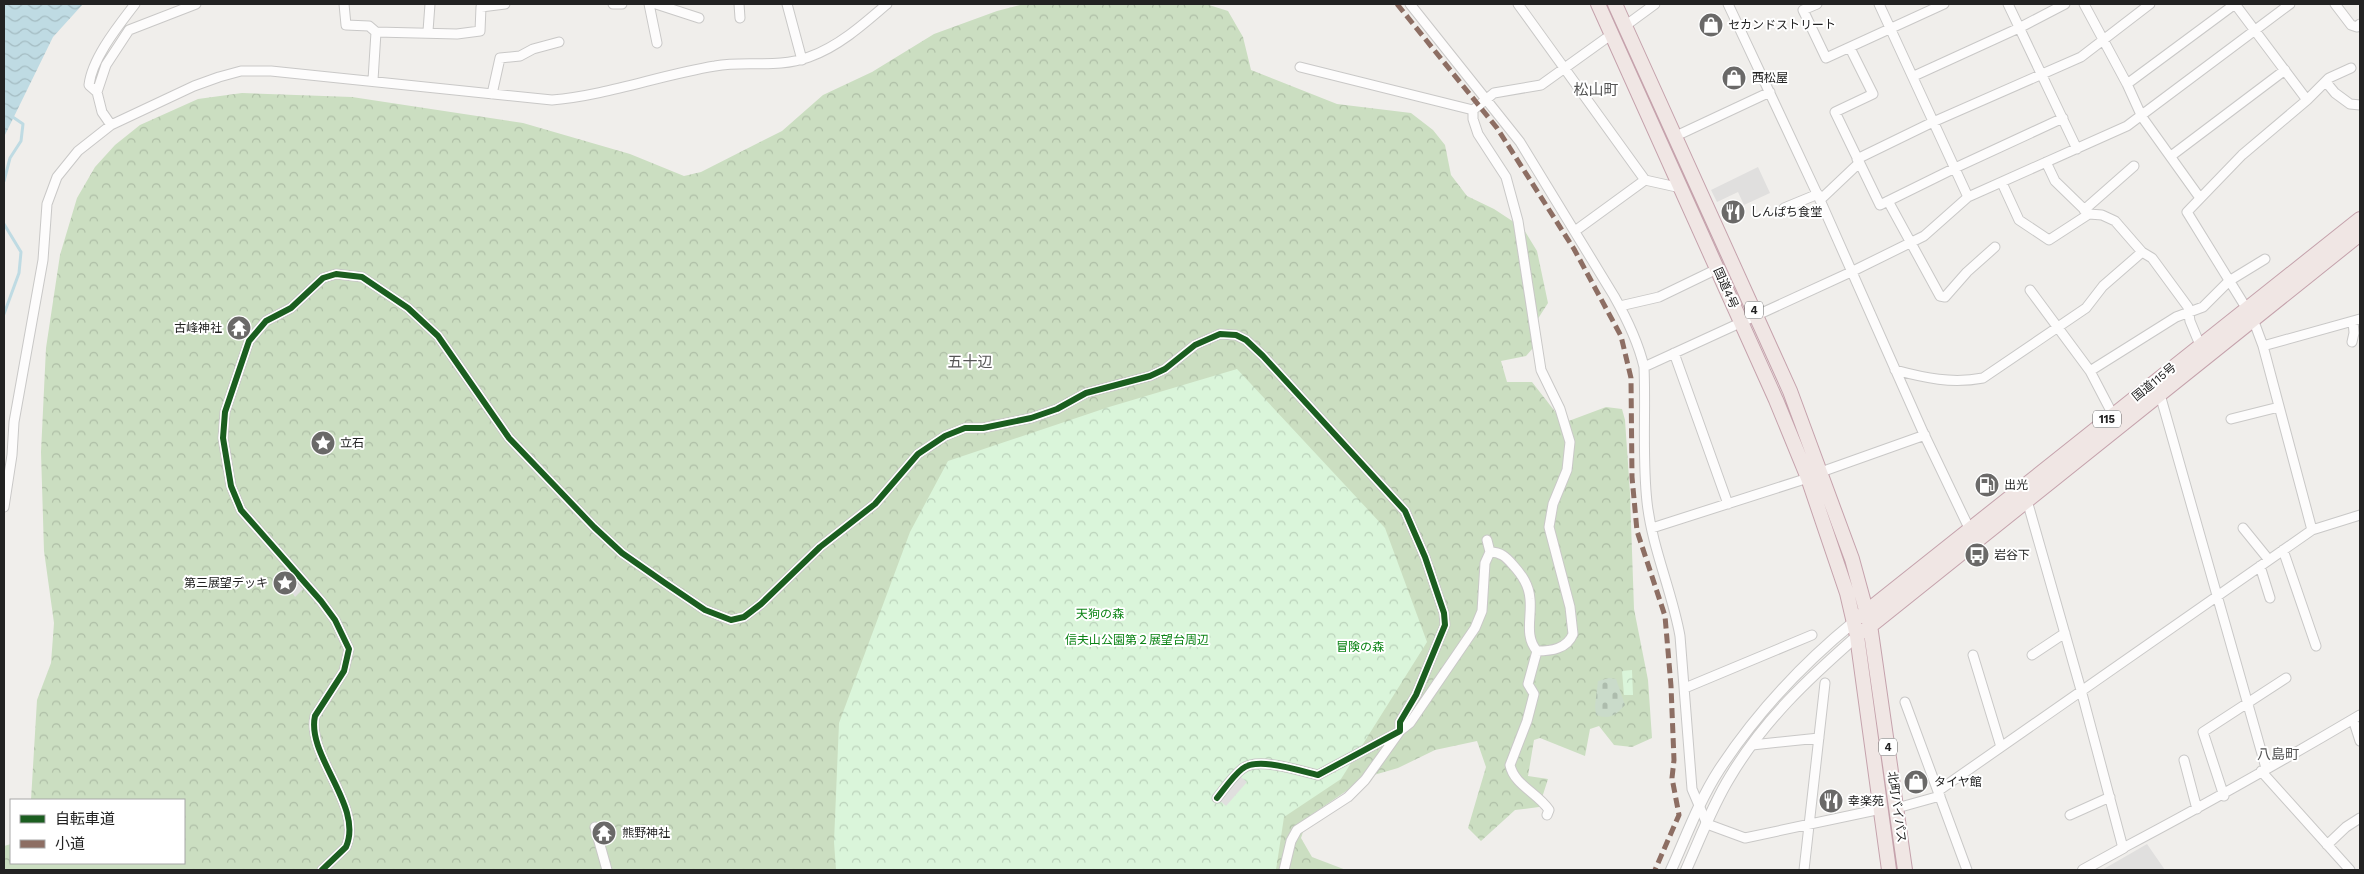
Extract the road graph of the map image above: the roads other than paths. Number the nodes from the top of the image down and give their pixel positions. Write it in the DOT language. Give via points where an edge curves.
graph roads {
  1 [pos="136,4"];
  2 [pos="196,4"];
  3 [pos="344,4"];
  4 [pos="430,4"];
  5 [pos="505,4"];
  6 [pos="613,4"];
  7 [pos="622,4"];
  8 [pos="650,4"];
  9 [pos="656,4"];
  10 [pos="739,4"];
  11 [pos="787,4"];
  12 [pos="887,4"];
  13 [pos="1410,4"];
  14 [pos="1518,4"];
  15 [pos="1598,4"];
  16 [pos="1615,4"];
  17 [pos="1655,4"];
  18 [pos="1728,4"];
  19 [pos="1817,4"];
  20 [pos="1878,4"];
  21 [pos="1944,4"];
  22 [pos="2008,4"];
  23 [pos="2065,4"];
  24 [pos="2084,4"];
  25 [pos="2150,4"];
  26 [pos="2235,4"];
  27 [pos="2290,4"];
  28 [pos="2335,4"];
  29 [pos="699,18"];
  30 [pos="740,18"];
  31 [pos="2360,24"];
  32 [pos="1625,26"];
  33 [pos="2019,28"];
  34 [pos="1891,29"];
  35 [pos="2255,29"];
  36 [pos="376,32"];
  37 [pos="428,32"];
  38 [pos="1612,34"];
  39 [pos="2103,39"];
  40 [pos="559,42"];
  41 [pos="656,43"];
  42 [pos="1850,48"];
  43 [pos="802,60"];
  44 [pos="1300,67"];
  45 [pos="2351,68"];
  46 [pos="1564,70"];
  47 [pos="2285,70"];
  48 [pos="2043,74"];
  49 [pos="1914,76"];
  50 [pos="373,80"];
  51 [pos="2326,82"];
  52 [pos="2127,84"];
  53 [pos="97,92"];
  54 [pos="1770,92"];
  55 [pos="492,94"];
  56 [pos="1487,99"];
  57 [pos="2307,100"];
  58 [pos="2360,105"];
  59 [pos="1473,110"];
  60 [pos="2142,116"];
  61 [pos="2063,118"];
  62 [pos="1933,122"];
  63 [pos="111,125"];
  64 [pos="1676,136"];
  65 [pos="2077,148"];
  66 [pos="2171,156"];
  67 [pos="1858,162"];
  68 [pos="2046,162"];
  69 [pos="2134,166"];
  70 [pos="1955,168"];
  71 [pos="1645,180"];
  72 [pos="2002,184"];
  73 [pos="1681,188"];
  74 [pos="1819,197"];
  75 [pos="1968,198"];
  76 [pos="2200,198"];
  77 [pos="1888,201"];
  78 [pos="1784,208"];
  79 [pos="2087,212"];
  80 [pos="2360,219"];
  81 [pos="1575,231"];
  82 [pos="2360,234"];
  83 [pos="1910,243"];
  84 [pos="1995,247"];
  85 [pos="2142,252"];
  86 [pos="2265,259"];
  87 [pos="1717,269"];
  88 [pos="1851,272"];
  89 [pos="2230,281"];
  90 [pos="2030,290"];
  91 [pos="1620,306"];
  92 [pos="2187,313"];
  93 [pos="2250,313"];
  94 [pos="1757,316"];
  95 [pos="2357,320"];
  96 [pos="1741,323"];
  97 [pos="2058,326"];
  98 [pos="2352,342"];
  99 [pos="2200,345"];
  100 [pos="2263,346"];
  101 [pos="1674,353"];
  102 [pos="1644,367"];
  103 [pos="1895,370"];
  104 [pos="2090,371"];
  105 [pos="2157,387"];
  106 [pos="2279,407"];
  107 [pos="2113,414"];
  108 [pos="2231,419"];
  109 [pos="1925,435"];
  110 [pos="1814,475"];
  111 [pos="2023,494"];
  112 [pos="1728,504"];
  113 [pos="4,507"];
  114 [pos="2360,515"];
  115 [pos="1652,528"];
  116 [pos="1969,528"];
  117 [pos="2243,528"];
  118 [pos="2312,530"];
  119 [pos="1487,540"];
  120 [pos="2283,550"];
  121 [pos="1490,552"];
  122 [pos="2269,560"];
  123 [pos="2260,566"];
  124 [pos="2216,596"];
  125 [pos="2270,598"];
  126 [pos="1868,618"];
  127 [pos="1854,621"];
  128 [pos="2065,633"];
  129 [pos="1812,635"];
  130 [pos="1857,636"];
  131 [pos="2316,646"];
  132 [pos="1537,651"];
  133 [pos="1973,655"];
  134 [pos="2032,655"];
  135 [pos="2286,678"];
  136 [pos="1826,684"];
  137 [pos="1685,688"];
  138 [pos="2081,690"];
  139 [pos="1905,702"];
  140 [pos="2249,703"];
  141 [pos="2357,717"];
  142 [pos="1400,731"];
  143 [pos="1819,738"];
  144 [pos="2360,741"];
  145 [pos="1752,745"];
  146 [pos="2001,747"];
  147 [pos="2184,760"];
  148 [pos="2263,770"];
  149 [pos="1939,793"];
  150 [pos="2110,796"];
  151 [pos="2224,796"];
  152 [pos="1217,798"];
  153 [pos="1699,806"];
  154 [pos="1897,808"];
  155 [pos="1881,809"];
  156 [pos="2197,809"];
  157 [pos="1547,815"];
  158 [pos="2070,815"];
  159 [pos="2360,818"];
  160 [pos="1707,824"];
  161 [pos="1809,824"];
  162 [pos="595,827"];
  163 [pos="2327,845"];
  164 [pos="2123,848"];
  165 [pos="322,870"];
  166 [pos="607,870"];
  167 [pos="1284,870"];
  168 [pos="1671,870"];
  169 [pos="1686,870"];
  170 [pos="1804,870"];
  171 [pos="1890,870"];
  172 [pos="1906,870"];
  173 [pos="1967,870"];
  174 [pos="2083,870"];
  175 [pos="2350,870"];
  1 -- 53 [label="street" via="120,24 94,69 89,84"];
  2 -- 53 [label="street" via="130,30 106,65"];
  3 -- 36 [label="street" via="346,25 369,26"];
  4 -- 37 [label="street"];
  5 -- 37 [label="street" via="481,7 480,31 457,34"];
  6 -- 7 [label="street"];
  8 -- 41 [label="street"];
  9 -- 29 [label="street"];
  10 -- 30 [label="street"];
  11 -- 43 [label="street"];
  12 -- 43 [label="street" via="848,35"];
  13 -- 56 [label="street"];
  14 -- 46 [label="street"];
  15 -- 38 [label="highway, 国道4号 / 4"];
  16 -- 32 [label="highway, 国道4号 / 4"];
  17 -- 32 [label="street"];
  18 -- 54 [label="street"];
  19 -- 42 [label="street" via="1803,10 1826,58"];
  20 -- 34 [label="street"];
  21 -- 34 [label="street"];
  22 -- 33 [label="street"];
  23 -- 33 [label="street"];
  24 -- 39 [label="street"];
  25 -- 39 [label="street"];
  26 -- 35 [label="street"];
  26 -- 52 [label="street"];
  27 -- 35 [label="street"];
  28 -- 31 [label="street" via="2351,25 2357,27"];
  32 -- 64 [label="highway, 国道4号 / 4"];
  33 -- 48 [label="street"];
  33 -- 49 [label="street"];
  34 -- 42 [label="street"];
  34 -- 49 [label="street"];
  35 -- 47 [label="street"];
  35 -- 60 [label="street"];
  36 -- 37 [label="street"];
  36 -- 50 [label="street"];
  38 -- 46 [label="street"];
  38 -- 73 [label="highway, 国道4号 / 4"];
  39 -- 48 [label="street" via="2081,57"];
  39 -- 52 [label="street"];
  40 -- 55 [label="street" via="520,56 500,58"];
  42 -- 67 [label="street" via="1873,94 1835,112"];
  43 -- 55 [label="street" via="786,64 718,65 581,98 552,100"];
  44 -- 59 [label="street"];
  45 -- 51 [label="street"];
  46 -- 56 [label="street" via="1541,85 1494,93"];
  46 -- 71 [label="street"];
  47 -- 57 [label="street"];
  47 -- 66 [label="street"];
  48 -- 61 [label="street"];
  48 -- 62 [label="street"];
  49 -- 62 [label="street"];
  50 -- 55 [label="street"];
  50 -- 63 [label="street" via="271,70 241,71 194,86"];
  51 -- 57 [label="street"];
  51 -- 58 [label="street" via="2350,104"];
  52 -- 60 [label="street"];
  53 -- 63 [label="street" via="102,112"];
  54 -- 64 [label="street"];
  54 -- 74 [label="street"];
  56 -- 59 [label="street"];
  56 -- 81 [label="street" via="1520,142"];
  57 -- 76 [label="street" via="2242,155"];
  59 -- 132 [label="street" via="1478,134 1506,177 1518,221 1541,370 1560,409 1570,442 1567,470 1553,504 1549,527 1570,607 1573,634 1562,647"];
  60 -- 65 [label="street"];
  60 -- 66 [label="street"];
  61 -- 65 [label="street"];
  61 -- 70 [label="street"];
  62 -- 67 [label="street"];
  62 -- 70 [label="street"];
  63 -- 113 [label="street" via="72,158 57,177 47,204 43,260 14,422"];
  64 -- 94 [label="highway, 国道4号 / 4"];
  65 -- 68 [label="street"];
  66 -- 76 [label="street"];
  67 -- 74 [label="street"];
  67 -- 77 [label="street" via="1880,205"];
  68 -- 72 [label="street"];
  68 -- 79 [label="street" via="2056,181"];
  69 -- 79 [label="street"];
  70 -- 75 [label="street"];
  70 -- 77 [label="street"];
  71 -- 73 [label="street"];
  71 -- 81 [label="street"];
  72 -- 75 [label="street"];
  72 -- 79 [label="street" via="2019,220 2049,240"];
  73 -- 87 [label="highway, 国道4号 / 4"];
  74 -- 78 [label="street"];
  74 -- 88 [label="street"];
  75 -- 83 [label="street" via="1924,236"];
  76 -- 89 [label="street" via="2186,212"];
  77 -- 83 [label="street"];
  79 -- 85 [label="street" via="2115,221"];
  80 -- 93 [label="highway, 国道115号 / 115"];
  81 -- 91 [label="street"];
  82 -- 93 [label="highway, 国道115号 / 115"];
  83 -- 84 [label="street" via="1940,296 1945,297"];
  83 -- 88 [label="street"];
  85 -- 92 [label="street" via="2152,258 2172,282 2188,307"];
  85 -- 97 [label="street" via="2103,286 2086,308"];
  86 -- 89 [label="street"];
  87 -- 91 [label="street" via="1659,297"];
  87 -- 96 [label="highway, 国道4号 / 4"];
  88 -- 94 [label="street"];
  88 -- 103 [label="street"];
  89 -- 92 [label="street" via="2203,308"];
  89 -- 93 [label="street"];
  90 -- 97 [label="street"];
  91 -- 102 [label="street" via="1639,346"];
  92 -- 99 [label="street"];
  92 -- 104 [label="street"];
  93 -- 99 [label="highway, 国道115号 / 115"];
  93 -- 100 [label="street"];
  93 -- 105 [label="highway, 国道115号 / 115"];
  94 -- 96 [label="street"];
  94 -- 110 [label="highway, 国道4号 / 4" via="1790,391"];
  95 -- 98 [label="street"];
  95 -- 100 [label="street"];
  96 -- 101 [label="street"];
  96 -- 110 [label="highway, 国道4号 / 4"];
  97 -- 103 [label="street" via="1983,378 1949,381"];
  97 -- 104 [label="street"];
  99 -- 105 [label="highway, 国道115号 / 115"];
  100 -- 106 [label="street"];
  101 -- 102 [label="street"];
  101 -- 112 [label="street"];
  102 -- 115 [label="street" via="1645,472"];
  103 -- 109 [label="street"];
  104 -- 107 [label="street"];
  105 -- 107 [label="highway, 国道115号 / 115"];
  105 -- 111 [label="highway, 国道115号 / 115"];
  105 -- 124 [label="street"];
  106 -- 108 [label="street"];
  106 -- 118 [label="street"];
  107 -- 111 [label="highway, 国道115号 / 115"];
  109 -- 110 [label="street"];
  109 -- 116 [label="street"];
  110 -- 112 [label="street"];
  110 -- 126 [label="highway, 国道4号 / 4" via="1852,559"];
  110 -- 127 [label="highway, 国道4号 / 4"];
  111 -- 116 [label="highway, 国道115号 / 115"];
  111 -- 126 [label="highway, 国道115号 / 115"];
  111 -- 128 [label="street"];
  112 -- 115 [label="street"];
  114 -- 118 [label="street"];
  115 -- 137 [label="street" via="1676,617"];
  116 -- 126 [label="highway, 国道115号 / 115"];
  117 -- 122 [label="street"];
  118 -- 120 [label="street"];
  119 -- 121 [label="street"];
  120 -- 122 [label="street"];
  120 -- 131 [label="street"];
  121 -- 132 [label="street" via="1506,556 1526,583 1530,599 1529,635"];
  121 -- 142 [label="street" via="1486,558 1482,611 1475,628 1410,723"];
  122 -- 123 [label="street"];
  123 -- 124 [label="street"];
  123 -- 125 [label="street"];
  124 -- 138 [label="street"];
  124 -- 140 [label="street"];
  126 -- 127 [label="highway, 国道115号 / 115"];
  126 -- 130 [label="highway, 国道115号 / 115"];
  126 -- 154 [label="highway, 北町バイパス / 4"];
  127 -- 130 [label="highway, 国道4号 / 4"];
  127 -- 153 [label="street" via="1781,687 1718,771"];
  128 -- 134 [label="street"];
  128 -- 138 [label="street"];
  129 -- 137 [label="street"];
  130 -- 145 [label="street" via="1802,685"];
  130 -- 155 [label="highway, 北町バイパス / 4"];
  132 -- 157 [label="street" via="1528,681 1534,694 1533,702 1510,765 1517,780 1545,804 1549,810"];
  133 -- 146 [label="street"];
  135 -- 140 [label="street"];
  136 -- 143 [label="street"];
  137 -- 153 [label="street" via="1692,789"];
  138 -- 146 [label="street"];
  138 -- 150 [label="street"];
  139 -- 149 [label="street"];
  140 -- 148 [label="street"];
  140 -- 151 [label="street" via="2203,732"];
  141 -- 144 [label="street"];
  141 -- 148 [label="street"];
  142 -- 152 [label="street" via="1318,775 1255,763 1244,767"];
  142 -- 165 [label="street" via="1400,722 1416,695 1445,620 1413,524 1386,489 1263,356 1236,334 1212,336 1150,376 1086,393 1049,412 983,428 965,428 945,436 918,454 875,504 820,546 760,604 736,620 705,610 622,553 509,438 438,336 382,289 362,277 336,274 318,280 300,301 266,321 255,333 244,354 227,405 223,438 231,486 241,510 321,601 350,649 344,670 313,722 317,744 346,810 348,827 346,847"];
  142 -- 167 [label="street" via="1365,780 1348,796 1297,830"];
  143 -- 145 [label="street"];
  143 -- 161 [label="street"];
  145 -- 160 [label="street" via="1729,777"];
  146 -- 149 [label="street"];
  147 -- 156 [label="street"];
  148 -- 151 [label="street"];
  148 -- 163 [label="street"];
  149 -- 154 [label="street"];
  149 -- 173 [label="street"];
  150 -- 158 [label="street"];
  150 -- 164 [label="street"];
  151 -- 156 [label="street"];
  153 -- 160 [label="street"];
  153 -- 168 [label="street"];
  154 -- 172 [label="highway, 北町バイパス / 4"];
  155 -- 161 [label="street"];
  155 -- 171 [label="highway, 北町バイパス / 4"];
  156 -- 164 [label="street"];
  159 -- 163 [label="street"];
  160 -- 161 [label="street" via="1745,838"];
  160 -- 169 [label="street"];
  161 -- 170 [label="street"];
  162 -- 166 [label="street"];
  163 -- 175 [label="street"];
  164 -- 174 [label="street"];
}
